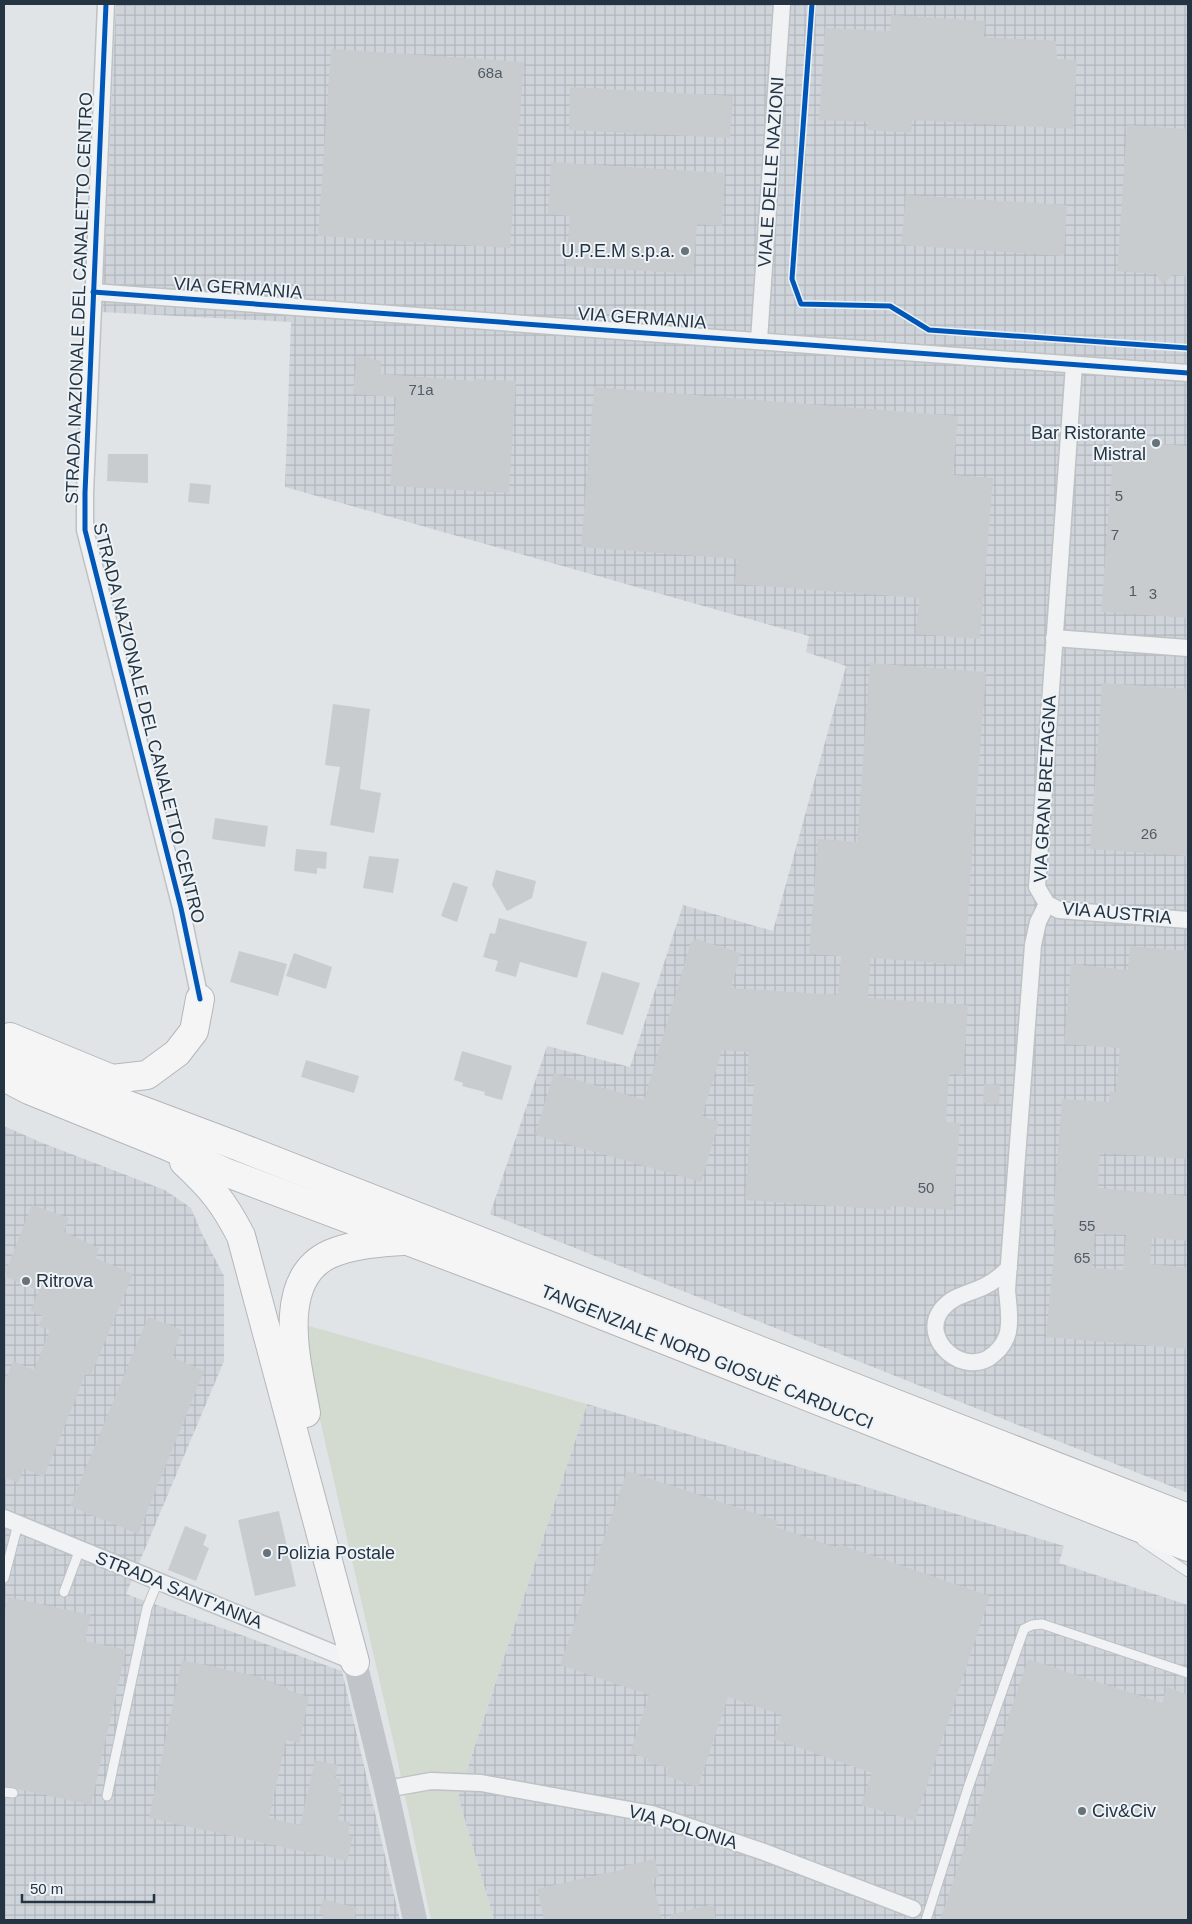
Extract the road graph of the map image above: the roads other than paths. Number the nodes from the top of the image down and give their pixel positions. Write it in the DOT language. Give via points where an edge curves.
graph roads {
  1 [pos="106,4"];
  2 [pos="782,4"];
  3 [pos="93,292"];
  4 [pos="759,340"];
  5 [pos="1074,365"];
  6 [pos="1188,374"];
  7 [pos="1054,638"];
  8 [pos="1188,648"];
  9 [pos="1047,904"];
  10 [pos="1188,920"];
  11 [pos="200,999"];
  12 [pos="4,1034"];
  13 [pos="4,1053"];
  14 [pos="4,1077"];
  15 [pos="165,1145"];
  16 [pos="409,1241"];
  17 [pos="1009,1268"];
  18 [pos="1100,1512"];
  19 [pos="1188,1518"];
  20 [pos="11,1521"];
  21 [pos="1188,1547"];
  22 [pos="80,1550"];
  23 [pos="1188,1572"];
  24 [pos="4,1578"];
  25 [pos="158,1581"];
  26 [pos="64,1592"];
  27 [pos="355,1662"];
  28 [pos="1188,1673"];
  29 [pos="386,1789"];
  30 [pos="107,1796"];
  31 [pos="912,1909"];
  32 [pos="927,1918"];
  33 [pos="415,1920"];
  1 -- 3 [label="street, STRADA NAZIONALE DEL CANALETTO CENTRO"];
  2 -- 4 [label="street, VIALE DELLE NAZIONI"];
  3 -- 4 [label="street, VIA GERMANIA"];
  3 -- 11 [label="street, STRADA NAZIONALE DEL CANALETTO CENTRO" via="85,530 181,908"];
  4 -- 5 [label="street, VIA GERMANIA"];
  5 -- 6 [label="street, VIA GERMANIA"];
  5 -- 7 [label="street, VIA GRAN BRETAGNA"];
  7 -- 8 [label="street"];
  7 -- 9 [label="street, VIA GRAN BRETAGNA" via="1037,887"];
  9 -- 10 [label="street, VIA AUSTRIA" via="1059,910"];
  9 -- 17 [label="street, VIA GRAN BRETAGNA" via="1038,922 1033,944"];
  11 -- 12 [label="highway" via="194,1031 178,1053 147,1075 112,1079"];
  13 -- 19 [label="highway, TANGENZIALE NORD GIOSUÈ CARDUCCI" via="52,1076"];
  14 -- 15 [label="highway, TANGENZIALE NORD GIOSUÈ CARDUCCI"];
  15 -- 16 [label="highway, TANGENZIALE NORD GIOSUÈ CARDUCCI" via="225,1172"];
  15 -- 27 [label="highway" via="208,1184 226,1207 241,1236"];
  16 -- 18 [label="highway, TANGENZIALE NORD GIOSUÈ CARDUCCI"];
  16 -- 27 [label="highway" via="349,1247 328,1255 311,1269 299,1288 293,1314 294,1348"];
  17 -- 17 [label="street, VIA GRAN BRETAGNA" via="998,1279 948,1302 940,1311 937,1338 952,1356 974,1363 988,1359 1002,1346 1008,1333"];
  18 -- 21 [label="highway, TANGENZIALE NORD GIOSUÈ CARDUCCI"];
  18 -- 23 [label="lane"];
  20 -- 22 [label="street, STRADA SANT'ANNA"];
  20 -- 24 [label="lane"];
  22 -- 25 [label="street, STRADA SANT'ANNA"];
  22 -- 26 [label="lane"];
  25 -- 27 [label="street, STRADA SANT'ANNA"];
  25 -- 30 [label="lane" via="147,1608"];
  27 -- 29 [label="main road"];
  28 -- 32 [label="lane" via="1042,1624 1024,1629 971,1779"];
  29 -- 31 [label="street, VIA POLONIA" via="431,1781 481,1783 652,1814 764,1852"];
  29 -- 33 [label="main road"];
  31 -- 32 [label="lane"];
}
